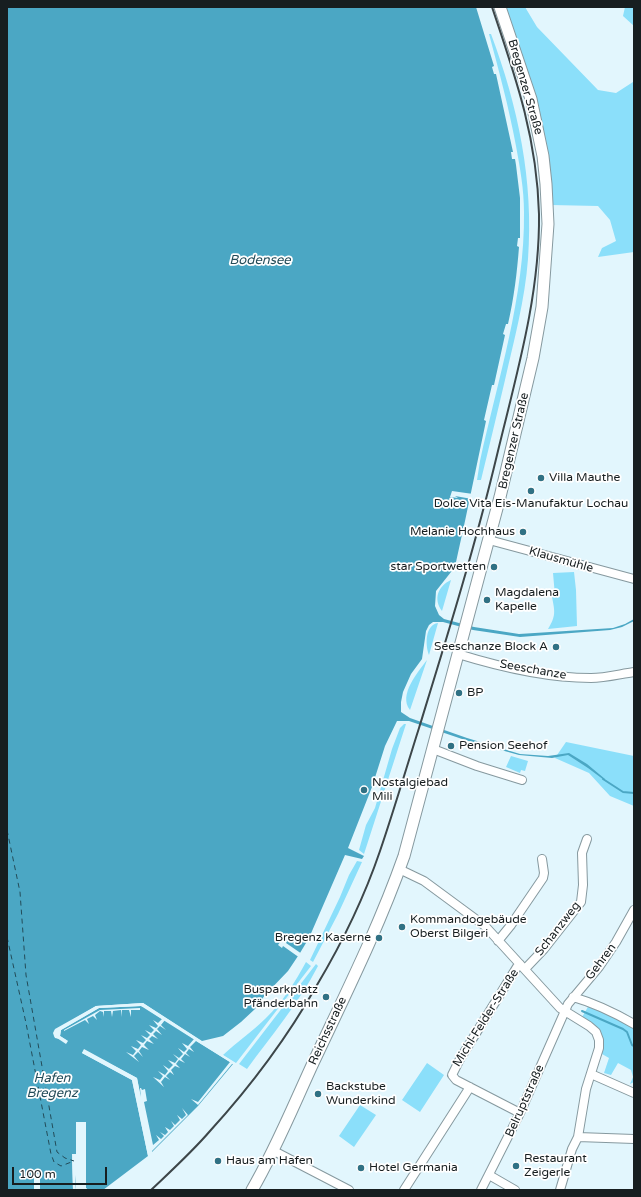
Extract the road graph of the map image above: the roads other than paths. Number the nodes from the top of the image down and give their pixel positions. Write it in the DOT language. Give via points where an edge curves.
graph roads {
  1 [pos="500,7"];
  2 [pos="489,540"];
  3 [pos="634,579"];
  4 [pos="458,654"];
  5 [pos="634,672"];
  6 [pos="433,749"];
  7 [pos="522,780"];
  8 [pos="587,839"];
  9 [pos="542,858"];
  10 [pos="399,869"];
  11 [pos="634,910"];
  12 [pos="498,941"];
  13 [pos="523,967"];
  14 [pos="573,997"];
  15 [pos="565,1011"];
  16 [pos="634,1024"];
  17 [pos="591,1074"];
  18 [pos="470,1087"];
  19 [pos="634,1093"];
  20 [pos="520,1114"];
  21 [pos="578,1136"];
  22 [pos="634,1138"];
  23 [pos="272,1150"];
  24 [pos="489,1175"];
  25 [pos="252,1190"];
  26 [pos="349,1190"];
  27 [pos="404,1190"];
  28 [pos="481,1190"];
  29 [pos="515,1190"];
  30 [pos="560,1190"];
  1 -- 2 [label="main road, Bregenzer Straße" via="529,92 538,128 545,170 548,230 537,339"];
  2 -- 3 [label="street, Klausmühle"];
  2 -- 4 [label="main road, Bregenzer Straße"];
  4 -- 5 [label="street, Seeschanze" via="519,670 556,676 592,678"];
  4 -- 6 [label="main road, Bregenzer Straße"];
  6 -- 7 [label="street"];
  6 -- 10 [label="main road, Bregenzer Straße"];
  8 -- 13 [label="street, Schanzweg" via="582,852 581,902 544,949"];
  9 -- 12 [label="street" via="543,878"];
  10 -- 12 [label="street" via="418,877 448,898 485,926"];
  10 -- 23 [label="main road, Reichsstraße" via="373,936"];
  11 -- 14 [label="street, Gehren" via="599,967"];
  12 -- 13 [label="street"];
  13 -- 15 [label="street"];
  13 -- 18 [label="street, Michl-Felder-Straße" via="517,967 453,1072 454,1078"];
  14 -- 15 [label="street, Gehren"];
  14 -- 16 [label="street"];
  15 -- 17 [label="street" via="590,1026 598,1036 599,1048"];
  15 -- 20 [label="street, Belruptstraße"];
  17 -- 19 [label="street"];
  17 -- 21 [label="street"];
  18 -- 20 [label="street, Michl-Felder-Straße"];
  18 -- 27 [label="street"];
  20 -- 24 [label="street, Belruptstraße"];
  21 -- 22 [label="street"];
  21 -- 30 [label="street"];
  23 -- 25 [label="main road, Reichsstraße"];
  23 -- 26 [label="street"];
  24 -- 28 [label="street, Belruptstraße"];
  24 -- 29 [label="street"];
}
